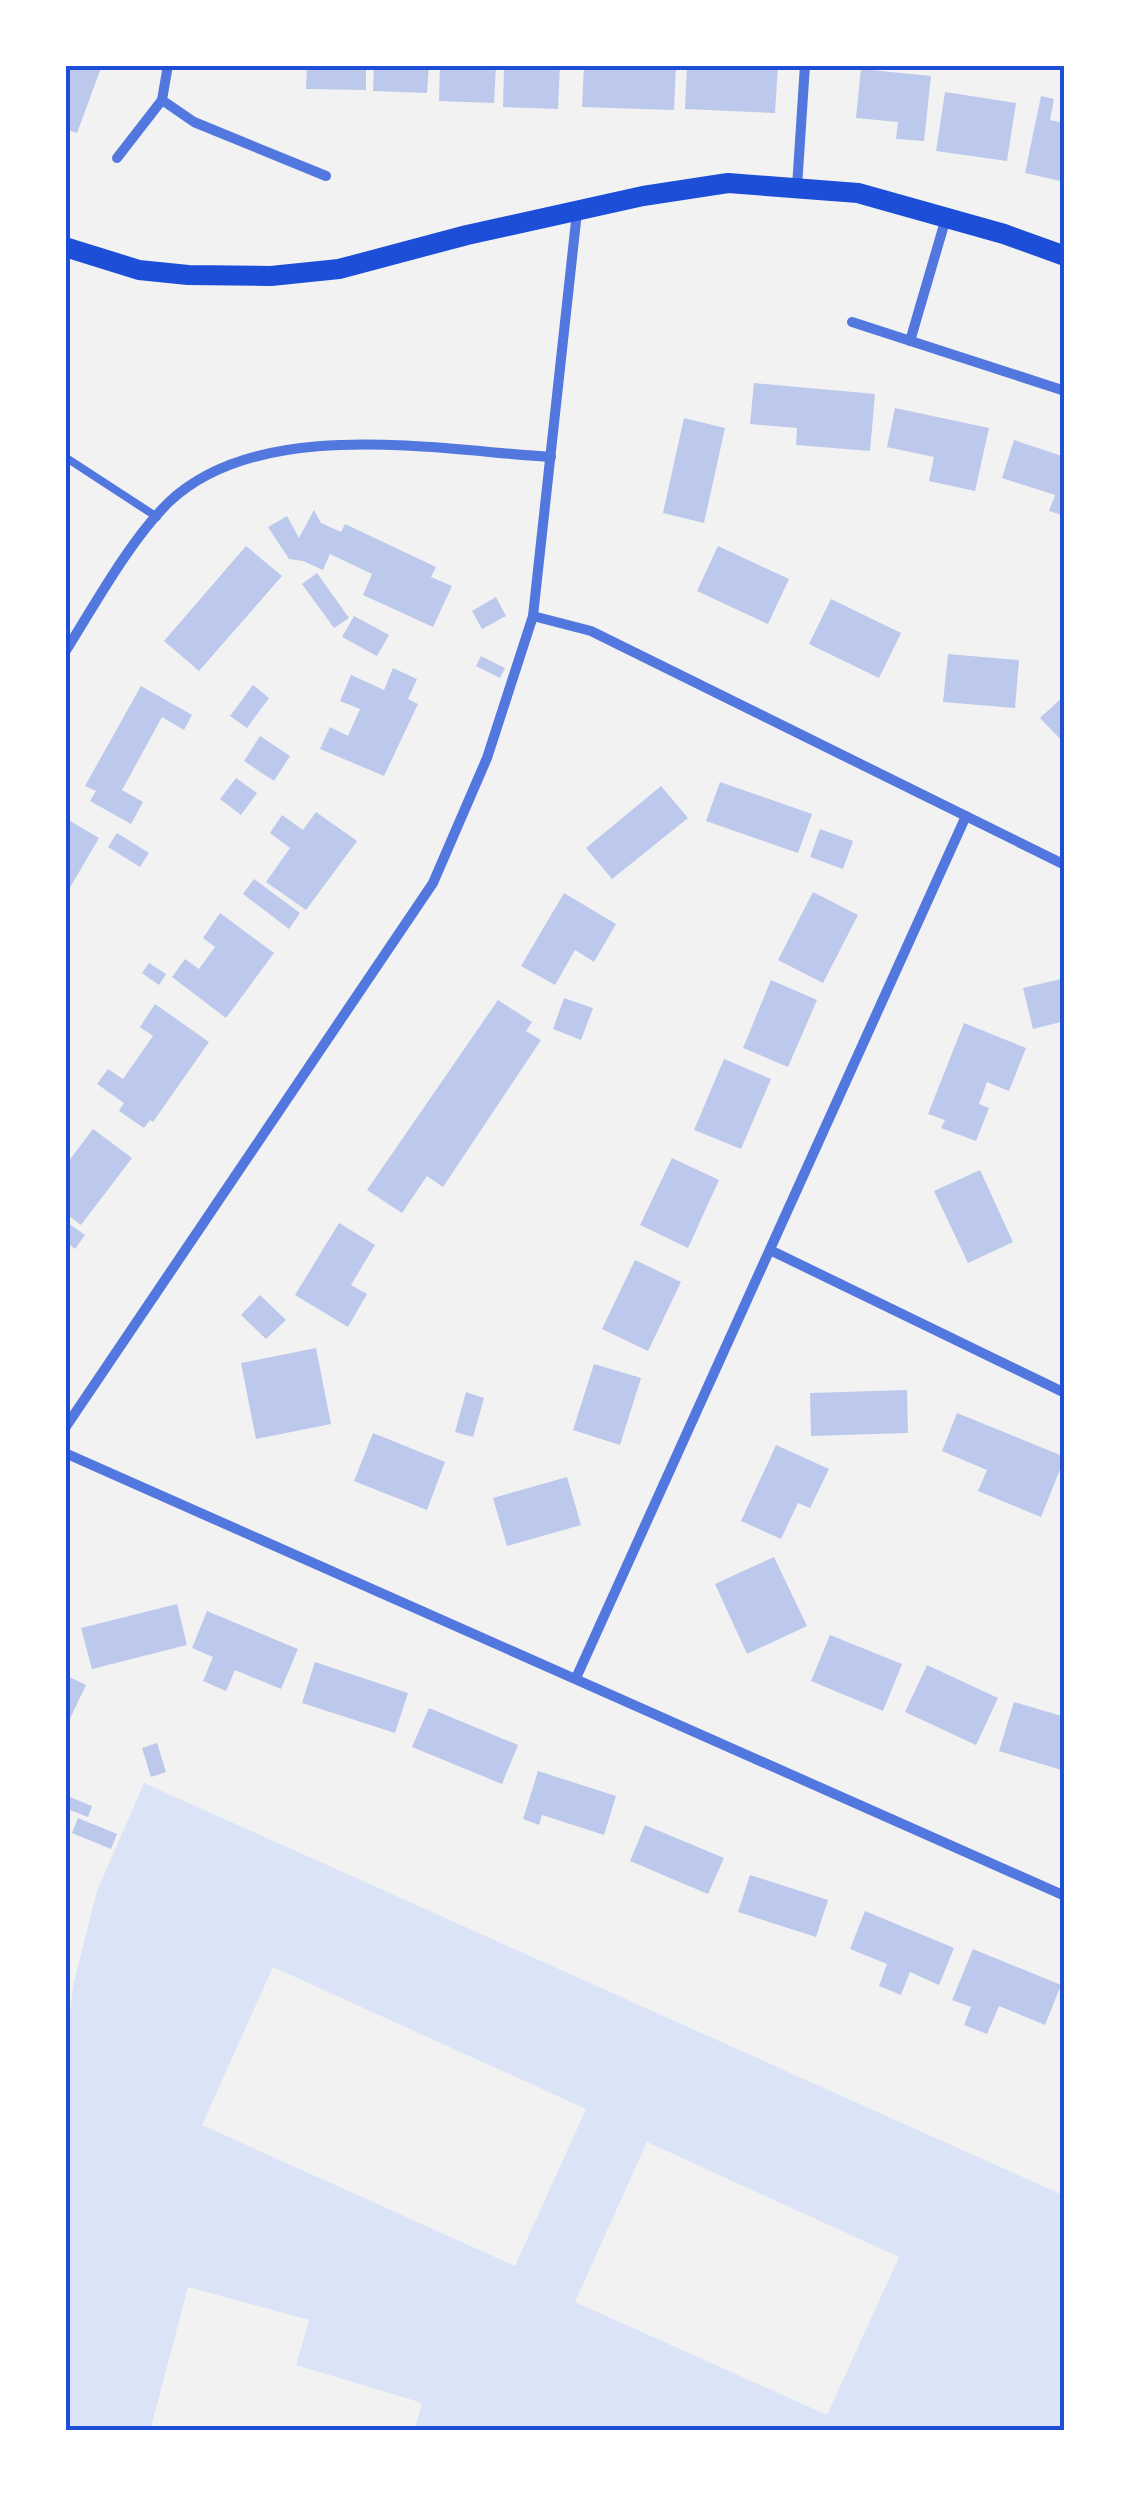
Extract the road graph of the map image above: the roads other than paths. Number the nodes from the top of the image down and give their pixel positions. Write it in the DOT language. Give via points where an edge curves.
graph roads {
  1 [pos="168,65"];
  2 [pos="806,65"];
  3 [pos="162,100"];
  4 [pos="118,158"];
  5 [pos="326,176"];
  6 [pos="797,188"];
  7 [pos="577,212"];
  8 [pos="946,218"];
  9 [pos="65,248"];
  10 [pos="1065,256"];
  11 [pos="852,322"];
  12 [pos="910,341"];
  13 [pos="1065,391"];
  14 [pos="65,458"];
  15 [pos="550,458"];
  16 [pos="157,517"];
  17 [pos="533,616"];
  18 [pos="65,652"];
  19 [pos="966,816"];
  20 [pos="1065,865"];
  21 [pos="770,1250"];
  22 [pos="1065,1393"];
  23 [pos="65,1428"];
  24 [pos="65,1453"];
  25 [pos="576,1678"];
  26 [pos="1065,1896"];
  1 -- 3 [label="street"];
  2 -- 6 [label="street"];
  3 -- 4 [label="street"];
  3 -- 5 [label="street" via="194,122"];
  6 -- 7 [label="main road" via="728,183"];
  6 -- 8 [label="main road" via="858,193"];
  7 -- 9 [label="main road" via="338,269 270,276 139,270"];
  7 -- 15 [label="street"];
  8 -- 10 [label="main road"];
  8 -- 12 [label="street"];
  11 -- 12 [label="street"];
  12 -- 13 [label="street"];
  14 -- 16 [label="lane"];
  15 -- 16 [label="street" via="297,446 217,469"];
  15 -- 17 [label="street"];
  16 -- 18 [label="street"];
  17 -- 19 [label="street" via="591,631"];
  17 -- 23 [label="street" via="487,758 434,883"];
  19 -- 20 [label="street"];
  19 -- 21 [label="street"];
  21 -- 22 [label="street"];
  21 -- 25 [label="street"];
  24 -- 25 [label="street"];
  25 -- 26 [label="street"];
}
